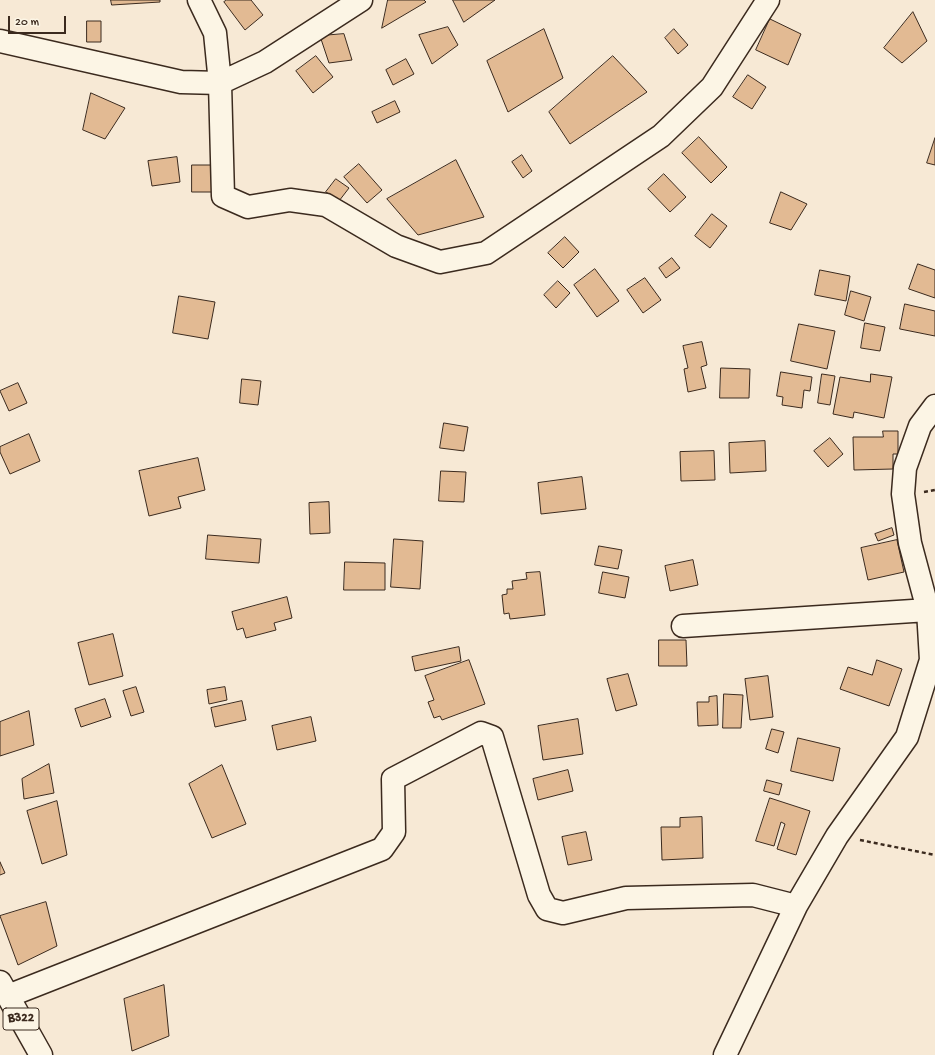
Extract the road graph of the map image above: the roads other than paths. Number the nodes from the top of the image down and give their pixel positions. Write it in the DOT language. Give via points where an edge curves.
graph roads {
  1 [pos="199,0"];
  2 [pos="361,0"];
  3 [pos="768,0"];
  4 [pos="0,41"];
  5 [pos="220,83"];
  6 [pos="935,406"];
  7 [pos="928,610"];
  8 [pos="683,626"];
  9 [pos="796,906"];
  10 [pos="4,989"];
  11 [pos="41,1055"];
  12 [pos="725,1055"];
  1 -- 5 [label="street" via="215,33"];
  2 -- 5 [label="street" via="264,62"];
  3 -- 5 [label="street" via="712,87 661,136 486,253 440,262 396,246 326,205 290,200 248,207 223,196"];
  4 -- 5 [label="street" via="181,82"];
  6 -- 7 [label="street" via="920,426 905,468 904,494 910,543"];
  7 -- 8 [label="street"];
  7 -- 9 [label="street" via="931,660 907,737 837,836"];
  9 -- 10 [label="street" via="753,895 626,898 563,913 547,909 540,895 492,737 481,733 394,780 394,832 382,850"];
  9 -- 12 [label="street"];
  10 -- 11 [label="street, B322"];
}
